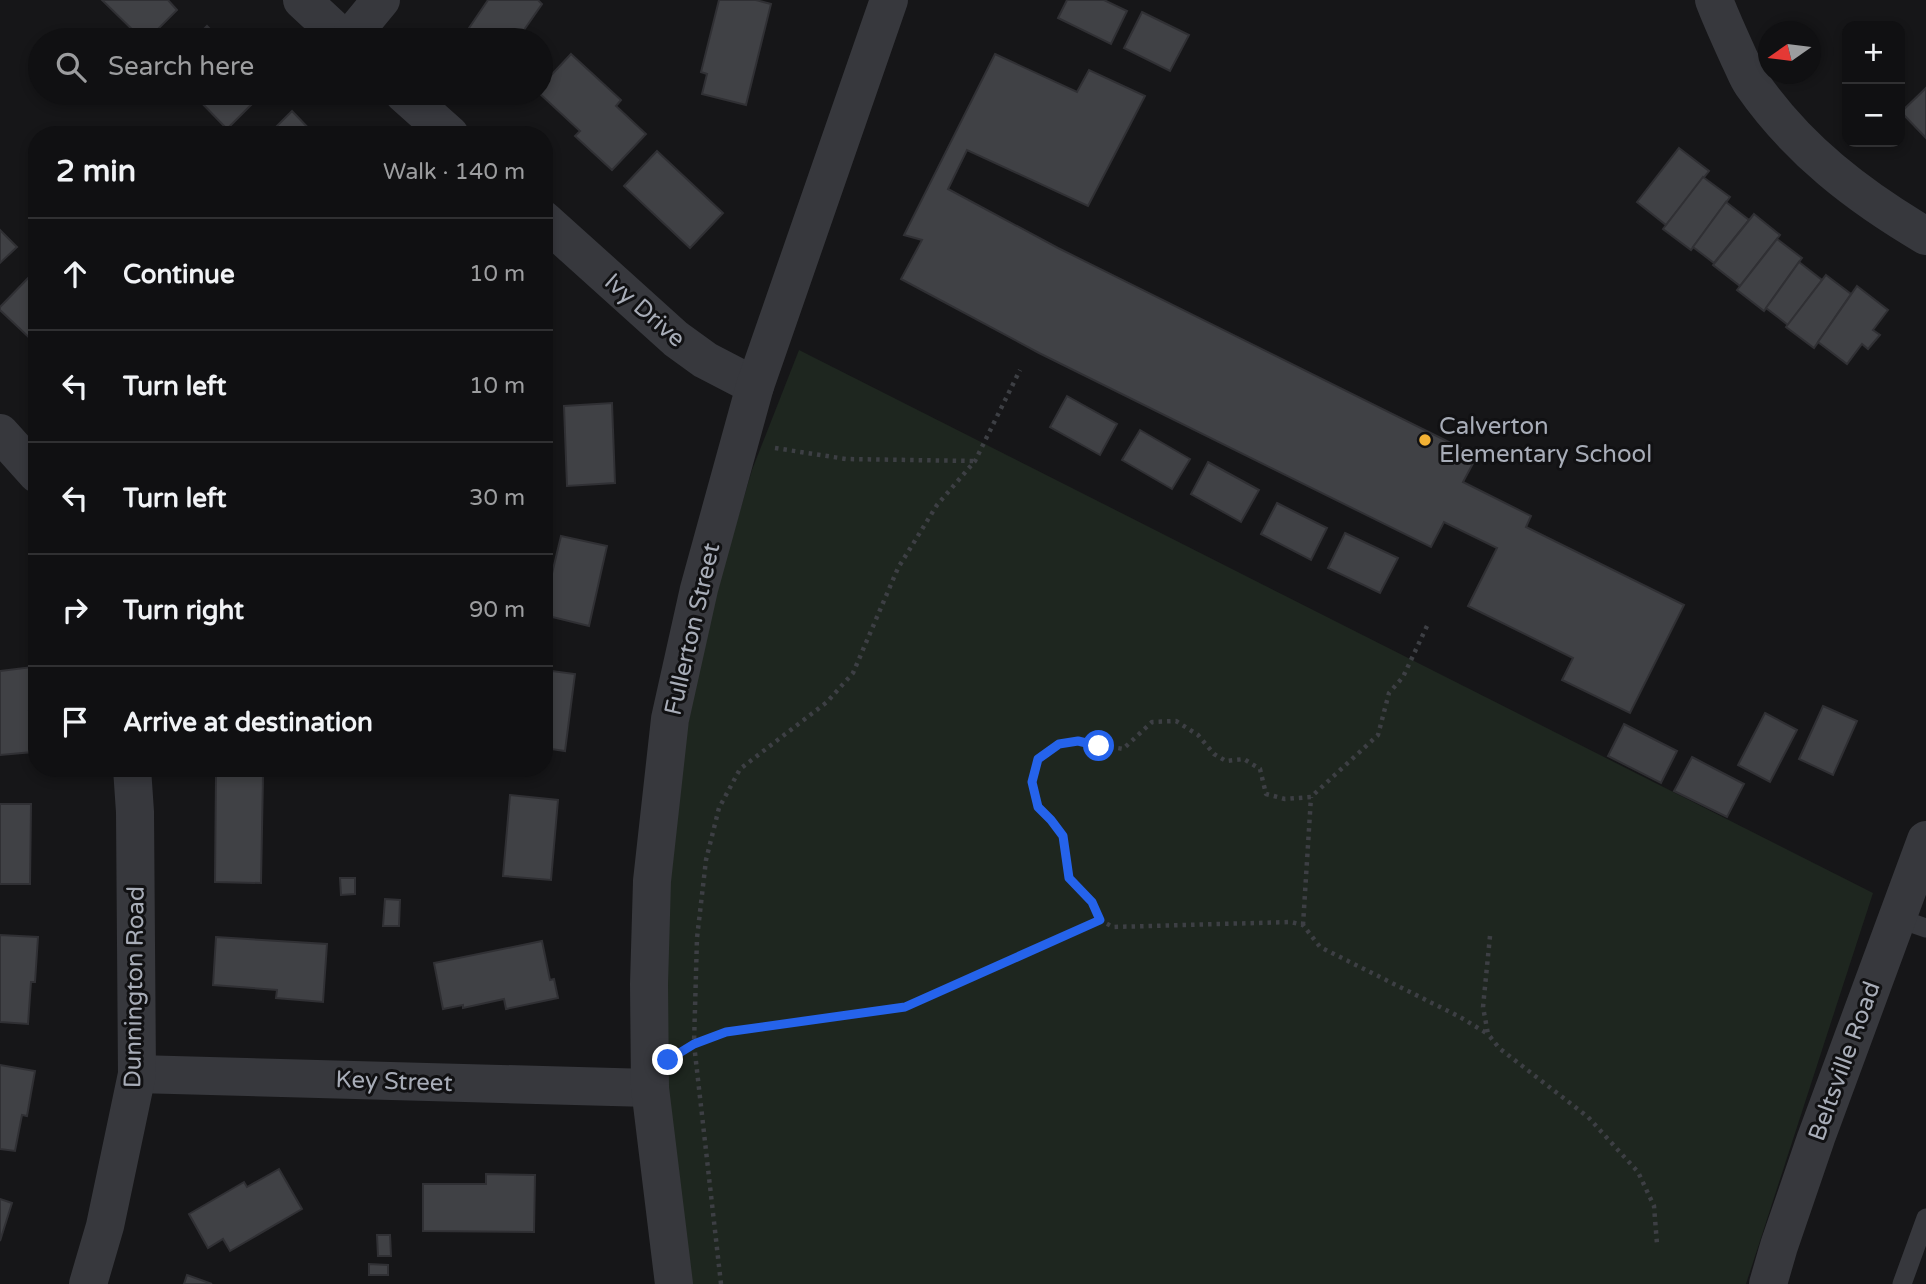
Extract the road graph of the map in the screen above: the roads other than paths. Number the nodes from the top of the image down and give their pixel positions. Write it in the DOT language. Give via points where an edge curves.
graph roads {
  1 [pos="302,0"];
  2 [pos="381,0"];
  3 [pos="888,0"];
  4 [pos="1714,0"];
  5 [pos="333,28"];
  6 [pos="356,28"];
  7 [pos="416,105"];
  8 [pos="440,126"];
  9 [pos="553,228"];
  10 [pos="1926,236"];
  11 [pos="755,386"];
  12 [pos="0,433"];
  13 [pos="28,464"];
  14 [pos="133,777"];
  15 [pos="1926,840"];
  16 [pos="1911,923"];
  17 [pos="137,1074"];
  18 [pos="650,1088"];
  19 [pos="1926,1218"];
  20 [pos="88,1284"];
  21 [pos="674,1284"];
  22 [pos="1768,1284"];
  23 [pos="1902,1284"];
  1 -- 5 [label="street"];
  2 -- 6 [label="street"];
  3 -- 11 [label="street, Fullerton Street"];
  4 -- 10 [label="street" via="1750,82 1781,120 1826,167 1882,210"];
  7 -- 8 [label="street"];
  9 -- 11 [label="street, Ivy Drive" via="676,339"];
  11 -- 18 [label="street, Fullerton Street" via="699,589 670,719 652,881"];
  12 -- 13 [label="street"];
  14 -- 17 [label="street, Dunnington Road"];
  15 -- 16 [label="street, Beltsville Road"];
  16 -- 22 [label="street, Beltsville Road" via="1808,1162"];
  17 -- 18 [label="street, Key Street"];
  17 -- 20 [label="street, Dunnington Road"];
  18 -- 21 [label="street, Fullerton Street"];
  19 -- 23 [label="lane"];
}
